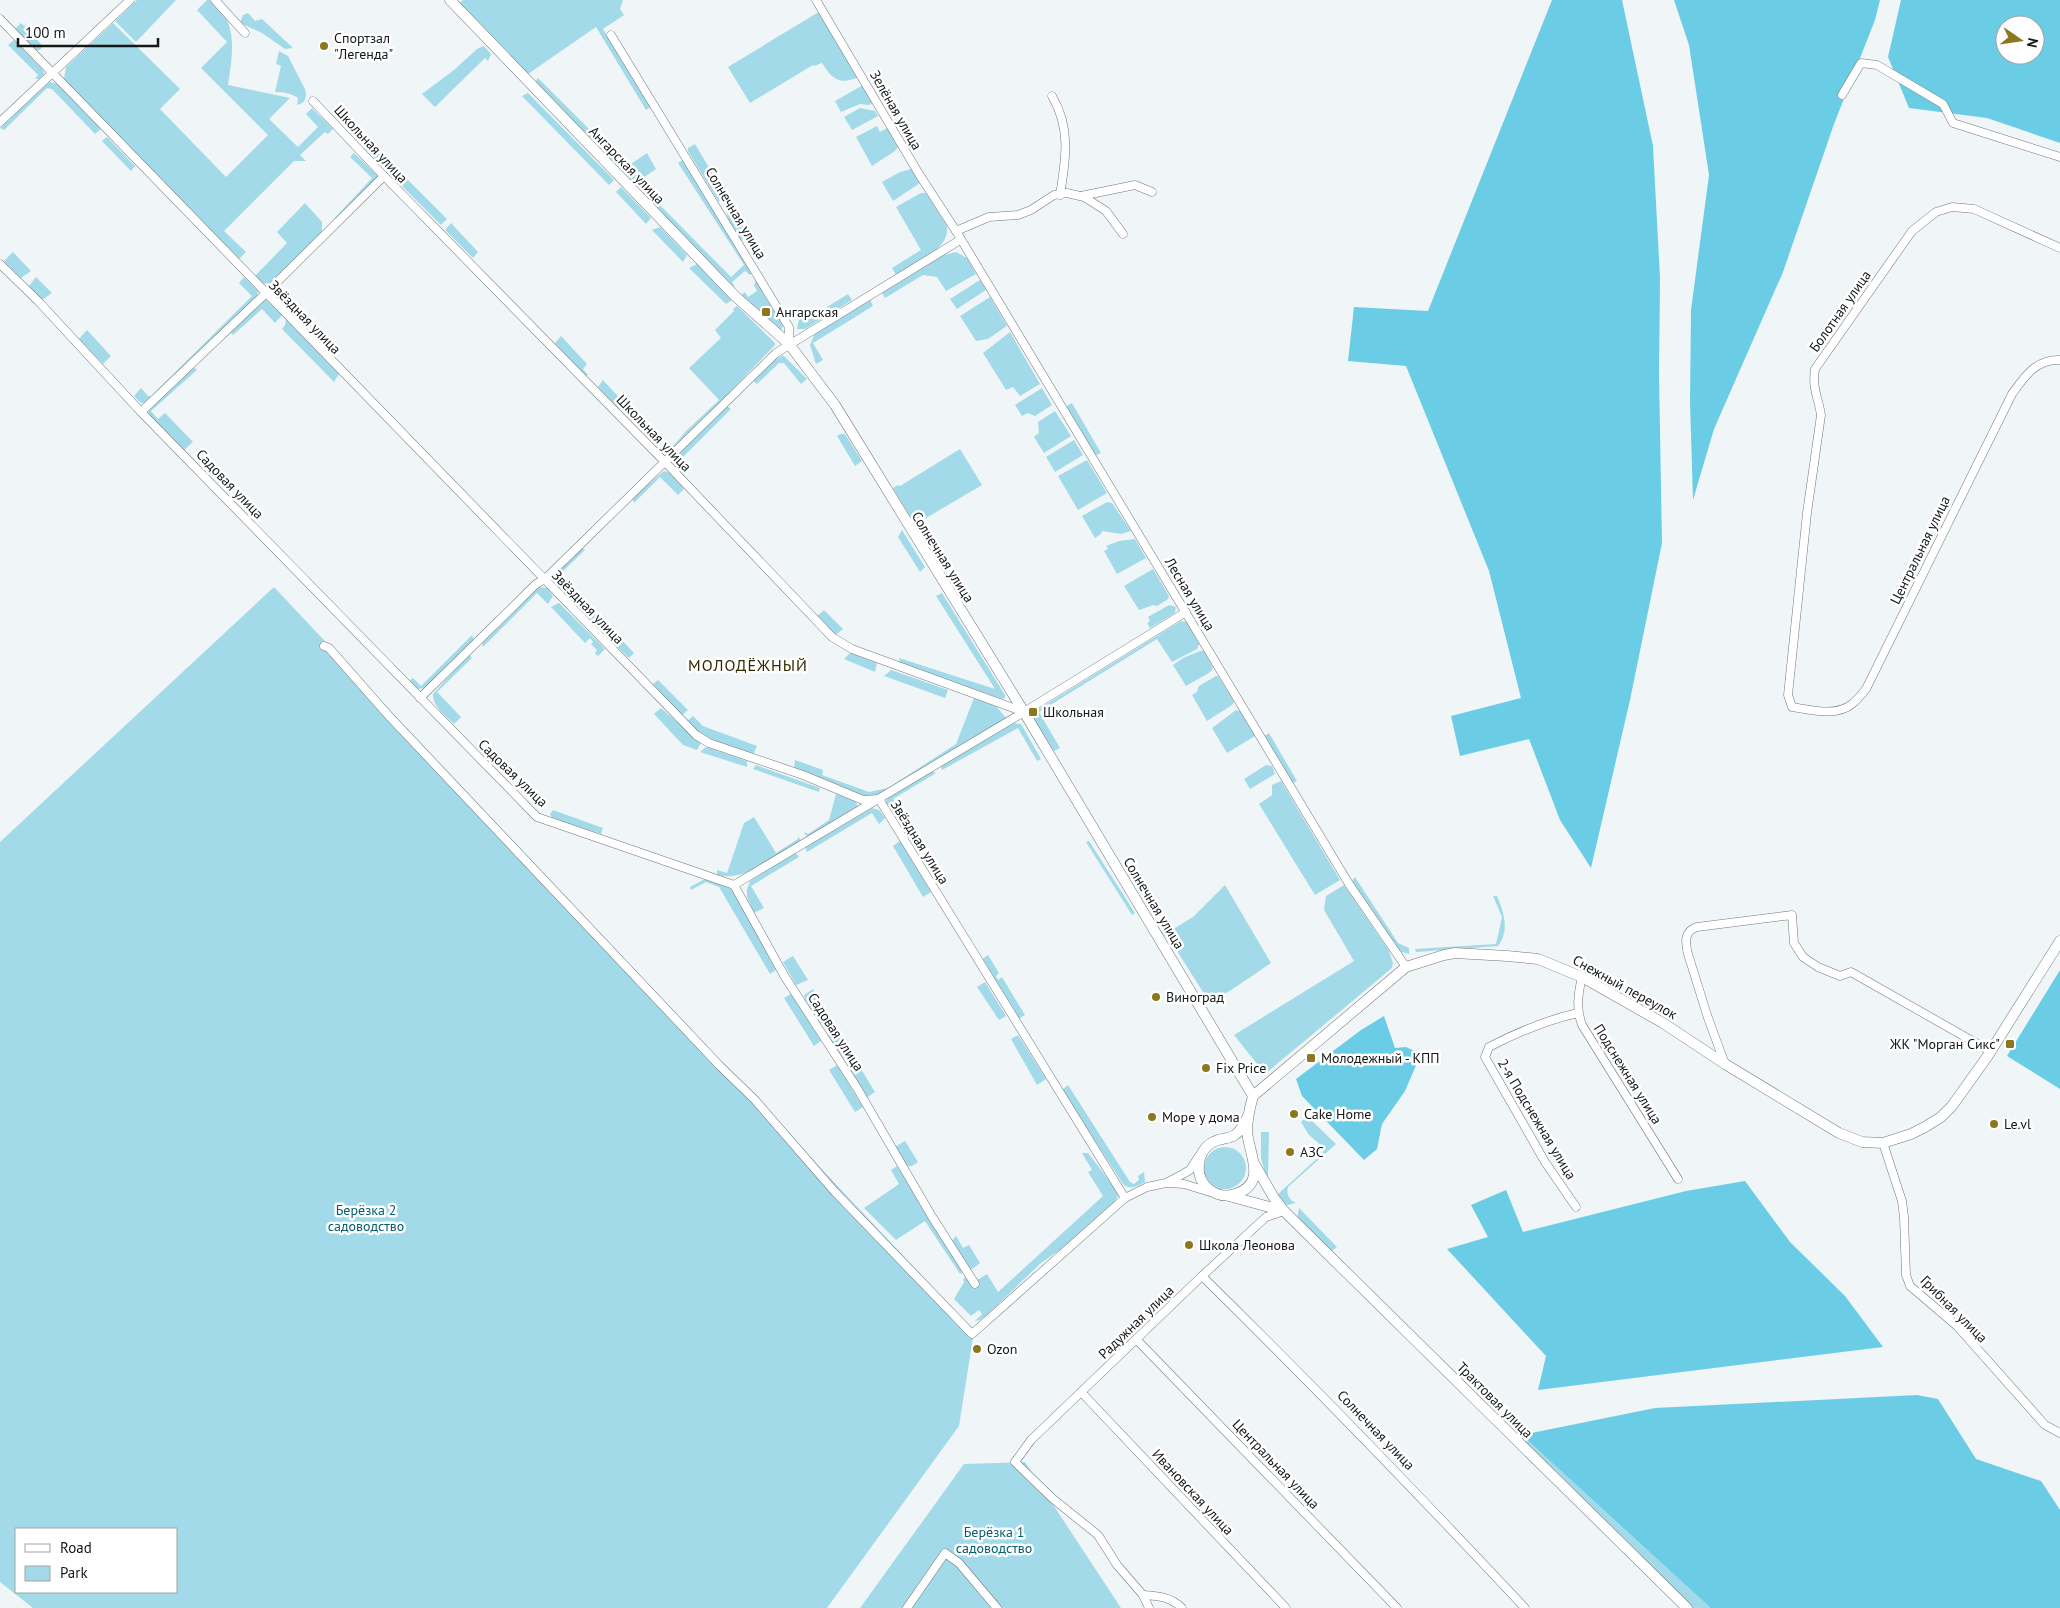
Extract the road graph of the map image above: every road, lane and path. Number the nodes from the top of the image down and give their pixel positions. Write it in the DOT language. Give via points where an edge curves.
graph roads {
  1 [pos="130,0"];
  2 [pos="215,0"];
  3 [pos="450,0"];
  4 [pos="816,0"];
  5 [pos="0,19"];
  6 [pos="245,33"];
  7 [pos="611,35"];
  8 [pos="52,72"];
  9 [pos="1842,95"];
  10 [pos="1052,96"];
  11 [pos="313,100"];
  12 [pos="0,122"];
  13 [pos="2060,157"];
  14 [pos="384,176"];
  15 [pos="1152,192"];
  16 [pos="1060,194"];
  17 [pos="1079,197"];
  18 [pos="956,231"];
  19 [pos="1123,234"];
  20 [pos="960,240"];
  21 [pos="2060,248"];
  22 [pos="0,264"];
  23 [pos="265,294"];
  24 [pos="789,344"];
  25 [pos="2060,360"];
  26 [pos="141,412"];
  27 [pos="665,462"];
  28 [pos="545,579"];
  29 [pos="1186,612"];
  30 [pos="324,646"];
  31 [pos="1788,695"];
  32 [pos="420,698"];
  33 [pos="1024,712"];
  34 [pos="879,799"];
  35 [pos="734,885"];
  36 [pos="2060,941"];
  37 [pos="1406,967"];
  38 [pos="1582,977"];
  39 [pos="1578,1013"];
  40 [pos="1990,1052"];
  41 [pos="1726,1064"];
  42 [pos="1253,1096"];
  43 [pos="1248,1116"];
  44 [pos="1224,1138"];
  45 [pos="1883,1143"];
  46 [pos="1252,1154"];
  47 [pos="1200,1155"];
  48 [pos="1255,1164"];
  49 [pos="1678,1179"];
  50 [pos="1166,1183"];
  51 [pos="1218,1194"];
  52 [pos="1229,1196"];
  53 [pos="1125,1198"];
  54 [pos="1576,1207"];
  55 [pos="1284,1211"];
  56 [pos="1202,1276"];
  57 [pos="975,1284"];
  58 [pos="1136,1339"];
  59 [pos="1082,1393"];
  60 [pos="2060,1433"];
  61 [pos="1143,1594"];
  62 [pos="907,1608"];
  63 [pos="997,1608"];
  64 [pos="1149,1608"];
  65 [pos="1182,1608"];
  66 [pos="1286,1608"];
  67 [pos="1397,1608"];
  68 [pos="1525,1608"];
  69 [pos="1687,1608"];
  1 -- 8 [label="street"];
  2 -- 6 [label="street"];
  3 -- 24 [label="street, Ангарская улица" via="735,296"];
  4 -- 18 [label="street, Зелёная улица"];
  5 -- 8 [label="street, Звёздная улица"];
  7 -- 24 [label="street, Солнечная улица" via="789,327"];
  8 -- 12 [label="street"];
  8 -- 23 [label="street, Звёздная улица"];
  9 -- 13 [label="street" via="1861,63 1877,65 1942,104 1953,123"];
  10 -- 16 [label="street" via="1059,107 1067,143"];
  11 -- 14 [label="street, Школьная улица"];
  14 -- 23 [label="street"];
  14 -- 27 [label="street, Школьная улица"];
  15 -- 17 [label="street" via="1135,185"];
  16 -- 17 [label="street"];
  16 -- 18 [label="street" via="1024,212 989,217"];
  17 -- 19 [label="street" via="1106,212"];
  18 -- 20 [label="street, Лесная улица"];
  20 -- 24 [label="street"];
  20 -- 29 [label="street, Лесная улица"];
  21 -- 31 [label="street, Болотная улица" via="1974,210 1952,207 1936,212 1912,231 1815,369 1813,385 1822,415 1807,513"];
  22 -- 26 [label="street, Садовая улица"];
  23 -- 26 [label="street"];
  23 -- 28 [label="street, Звёздная улица"];
  24 -- 27 [label="street"];
  24 -- 33 [label="street, Солнечная улица" via="834,405"];
  25 -- 31 [label="street, Центральная улица" via="2038,364 2012,394 1866,689 1851,705 1824,712 1792,707"];
  26 -- 32 [label="street, Садовая улица"];
  27 -- 28 [label="street"];
  27 -- 33 [label="street, Школьная улица" via="842,644"];
  28 -- 32 [label="street" via="536,584"];
  28 -- 34 [label="street, Звёздная улица" via="696,735 709,743 803,775 863,800"];
  29 -- 33 [label="street"];
  29 -- 37 [label="street, Лесная улица" via="1349,884"];
  30 -- 53 [label="street" via="972,1334"];
  32 -- 35 [label="street, Садовая улица" via="537,816"];
  33 -- 34 [label="street"];
  33 -- 42 [label="street, Солнечная улица"];
  34 -- 35 [label="street"];
  34 -- 53 [label="street, Звёздная улица"];
  35 -- 57 [label="street, Садовая улица" via="785,977 857,1088"];
  36 -- 40 [label="street"];
  37 -- 38 [label="street, Снежный переулок" via="1444,955 1507,956 1538,959"];
  37 -- 42 [label="street, Снежный переулок"];
  38 -- 39 [label="street, Подснежная улица"];
  38 -- 41 [label="street, Снежный переулок" via="1663,1023"];
  39 -- 49 [label="street, Подснежная улица" via="1582,1025"];
  39 -- 54 [label="street, 2-я Подснежная улица" via="1550,1019 1510,1036 1489,1047 1485,1057 1545,1162"];
  40 -- 41 [label="street" via="1851,972 1840,976 1803,958 1794,943 1792,915 1697,927 1687,934 1688,954"];
  40 -- 45 [label="street" via="1968,1086 1941,1116 1911,1134"];
  41 -- 45 [label="street, Снежный переулок" via="1839,1133 1862,1142"];
  42 -- 43 [label="street"];
  43 -- 44 [label="street" via="1234,1136"];
  43 -- 46 [label="street" via="1247,1132"];
  44 -- 46 [label="street" via="1240,1142"];
  44 -- 47 [label="street" via="1213,1142"];
  45 -- 60 [label="street, Грибная улица" via="1902,1201 1906,1275 1910,1286 1957,1326 2045,1425"];
  46 -- 48 [label="street"];
  47 -- 50 [label="street" via="1190,1170"];
  47 -- 51 [label="street" via="1198,1170 1201,1180"];
  48 -- 52 [label="street" via="1254,1176 1248,1186"];
  48 -- 55 [label="street, Трактовая улица"];
  50 -- 51 [label="street" via="1184,1184"];
  50 -- 53 [label="street" via="1147,1187"];
  51 -- 52 [label="street"];
  52 -- 55 [label="street, Трактовая улица"];
  55 -- 56 [label="street, Радужная улица" via="1266,1217"];
  55 -- 69 [label="street, Трактовая улица"];
  56 -- 58 [label="street, Радужная улица"];
  56 -- 68 [label="street, Солнечная улица" via="1322,1393"];
  58 -- 59 [label="street, Радужная улица"];
  58 -- 67 [label="street, Центральная улица"];
  59 -- 61 [label="street, Радужная улица" via="1031,1440 1015,1462 1052,1498 1098,1535 1117,1565"];
  59 -- 66 [label="street, Ивановская улица"];
  61 -- 64 [label="street"];
  61 -- 65 [label="street" via="1169,1598"];
  62 -- 63 [label="street" via="945,1553 959,1563"];
}
